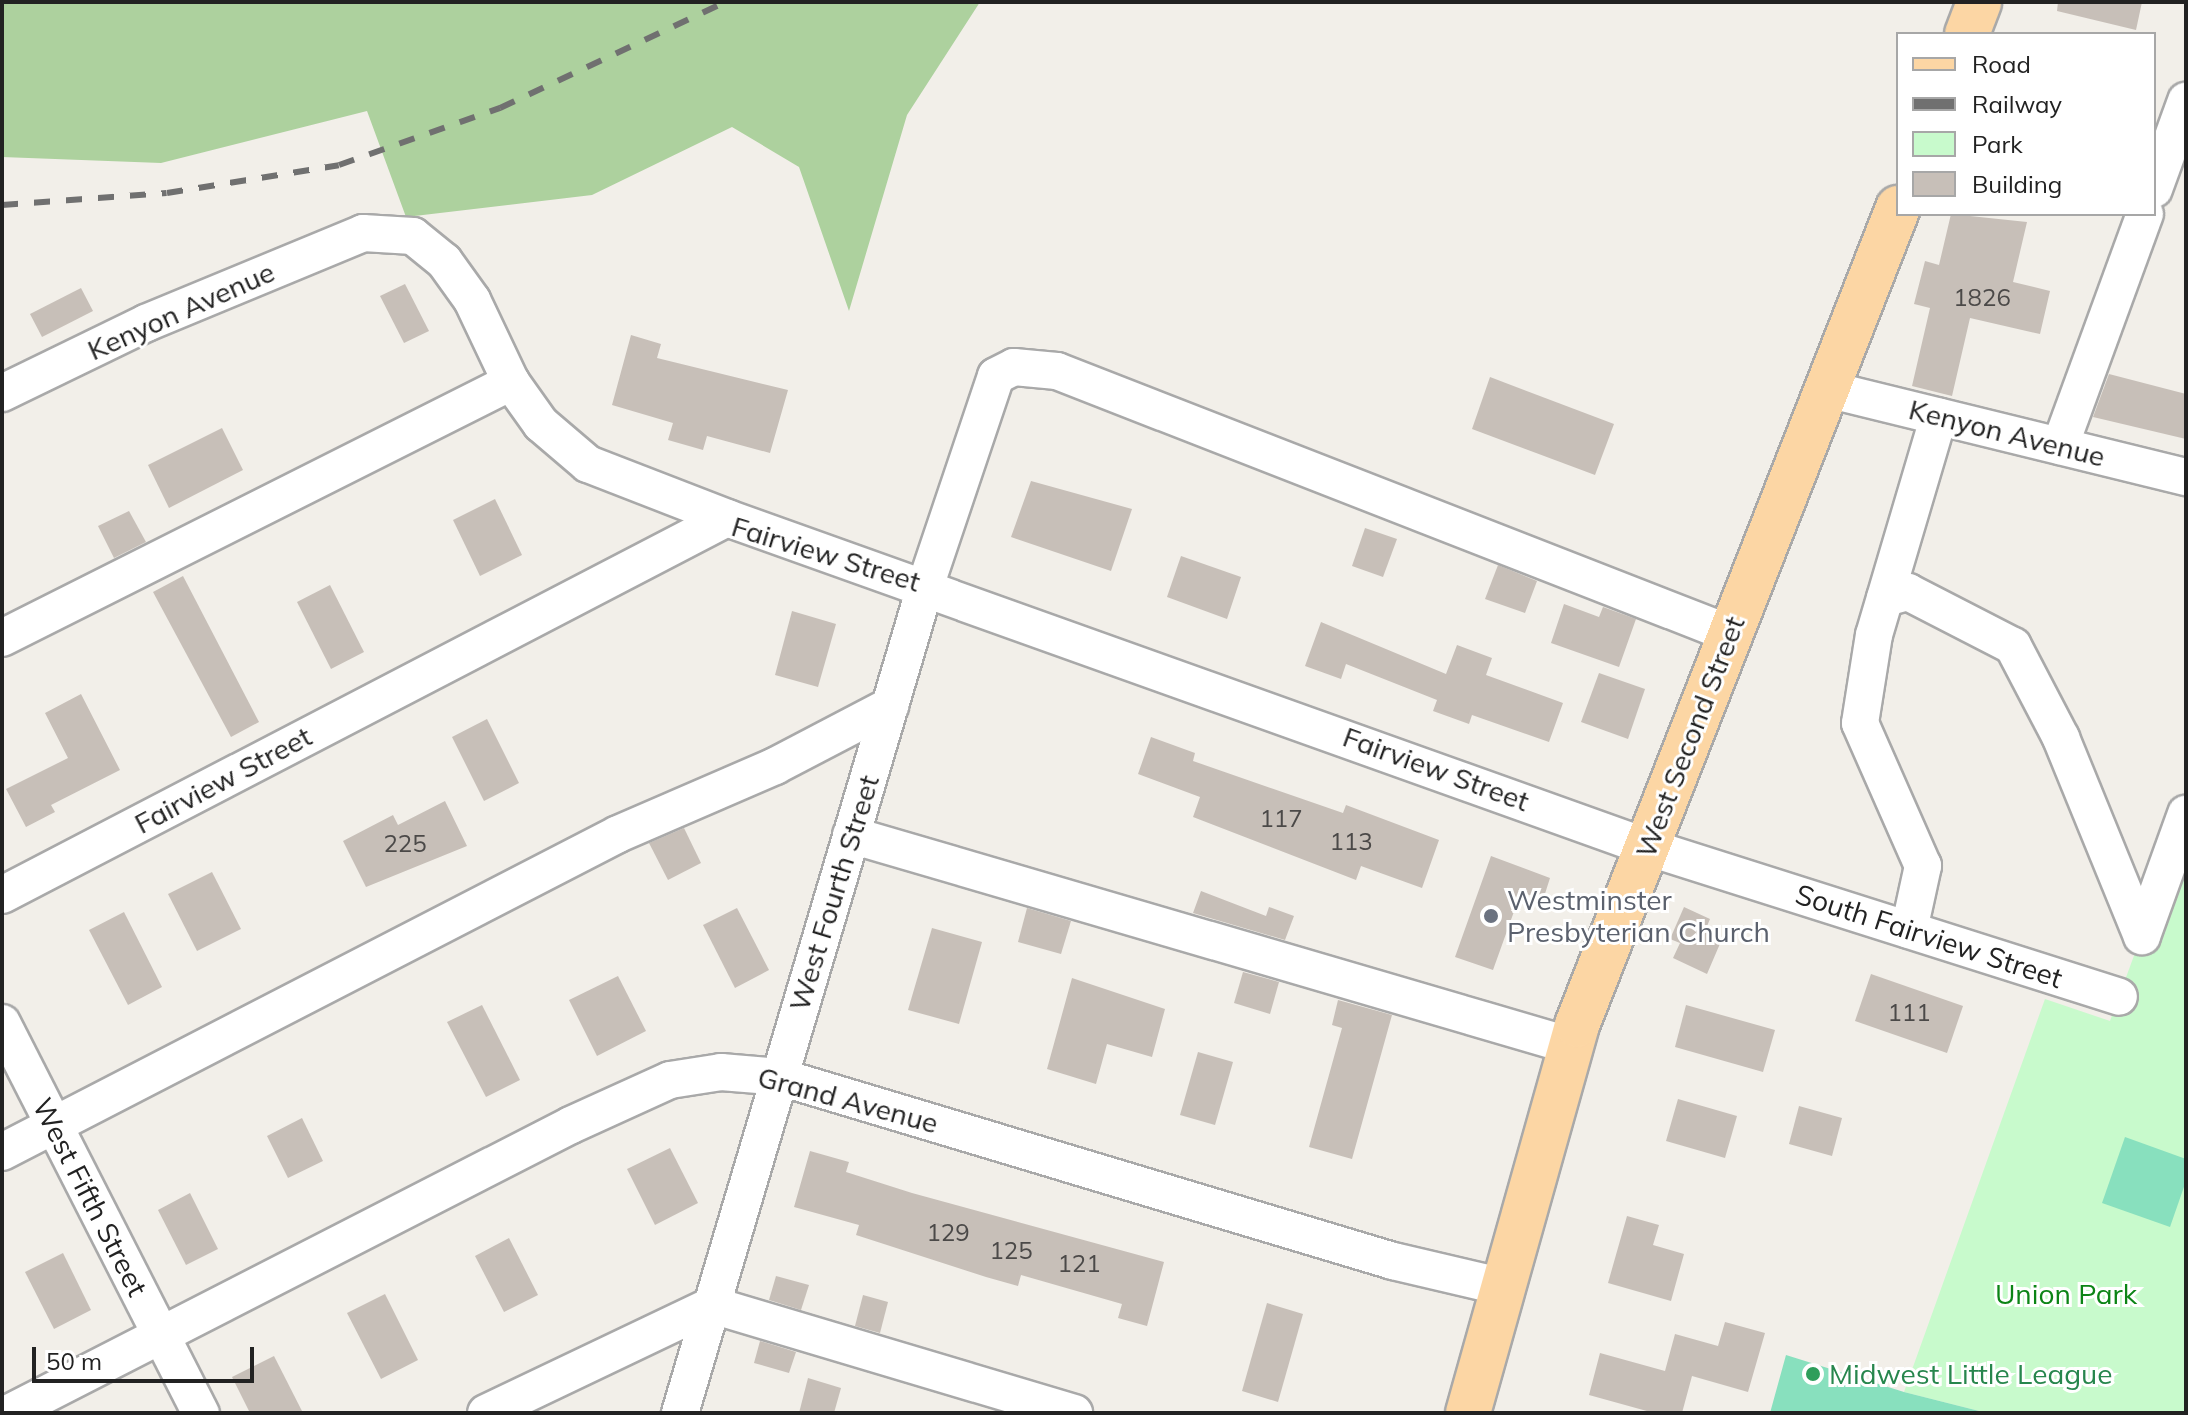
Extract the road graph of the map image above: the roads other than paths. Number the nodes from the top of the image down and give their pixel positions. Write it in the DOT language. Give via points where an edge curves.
graph roads {
  1 [pos="1979,2"];
  2 [pos="1968,32"];
  3 [pos="2186,101"];
  4 [pos="2156,184"];
  5 [pos="1896,213"];
  6 [pos="2144,216"];
  7 [pos="511,382"];
  8 [pos="1827,389"];
  9 [pos="2,393"];
  10 [pos="1939,416"];
  11 [pos="2060,446"];
  12 [pos="2186,477"];
  13 [pos="727,518"];
  14 [pos="926,584"];
  15 [pos="1885,598"];
  16 [pos="1731,634"];
  17 [pos="2,638"];
  18 [pos="890,706"];
  19 [pos="2186,814"];
  20 [pos="851,835"];
  21 [pos="1647,847"];
  22 [pos="2,895"];
  23 [pos="1909,930"];
  24 [pos="2119,997"];
  25 [pos="2,1023"];
  26 [pos="1572,1046"];
  27 [pos="780,1077"];
  28 [pos="54,1125"];
  29 [pos="2,1152"];
  30 [pos="1504,1287"];
  31 [pos="712,1305"];
  32 [pos="161,1337"];
  33 [pos="9,1413"];
  34 [pos="201,1413"];
  35 [pos="486,1413"];
  36 [pos="680,1413"];
  37 [pos="1074,1413"];
  38 [pos="1468,1413"];
  1 -- 2 [label="main road"];
  3 -- 4 [label="street"];
  5 -- 8 [label="main road, West Second Street"];
  6 -- 11 [label="street"];
  7 -- 9 [label="street, Kenyon Avenue" via="472,300 444,261 413,236 363,233 146,323"];
  7 -- 13 [label="street" via="541,424 588,464"];
  7 -- 17 [label="street"];
  8 -- 10 [label="street, Kenyon Avenue"];
  8 -- 16 [label="main road, West Second Street"];
  10 -- 11 [label="street, Kenyon Avenue"];
  10 -- 15 [label="street"];
  11 -- 12 [label="street, Kenyon Avenue"];
  13 -- 14 [label="street, Fairview Street"];
  13 -- 22 [label="street, Fairview Street"];
  14 -- 16 [label="street, West Fourth Street" via="996,376 1014,367 1057,371"];
  14 -- 18 [label="street, West Fourth Street"];
  14 -- 21 [label="street, Fairview Street"];
  15 -- 19 [label="street" via="1908,592 2013,646 2061,738 2142,936"];
  15 -- 23 [label="street" via="1860,723 1923,866"];
  16 -- 21 [label="main road, West Second Street"];
  18 -- 20 [label="street, West Fourth Street"];
  18 -- 28 [label="street" via="775,766 618,834"];
  20 -- 26 [label="street"];
  20 -- 27 [label="street, West Fourth Street"];
  21 -- 23 [label="street, South Fairview Street"];
  21 -- 26 [label="main road, West Second Street"];
  23 -- 24 [label="street, South Fairview Street"];
  25 -- 28 [label="street, West Fifth Street"];
  26 -- 30 [label="main road, West Second Street"];
  27 -- 30 [label="street, Grand Avenue" via="1393,1261"];
  27 -- 31 [label="street, West Fourth Street"];
  27 -- 32 [label="street, Grand Avenue" via="721,1072 670,1080"];
  28 -- 29 [label="street"];
  28 -- 32 [label="street, West Fifth Street"];
  30 -- 38 [label="main road, West Second Street"];
  31 -- 35 [label="street"];
  31 -- 36 [label="street, West Fourth Street"];
  31 -- 37 [label="street"];
  32 -- 33 [label="street, Grand Avenue"];
  32 -- 34 [label="street, West Fifth Street"];
}
